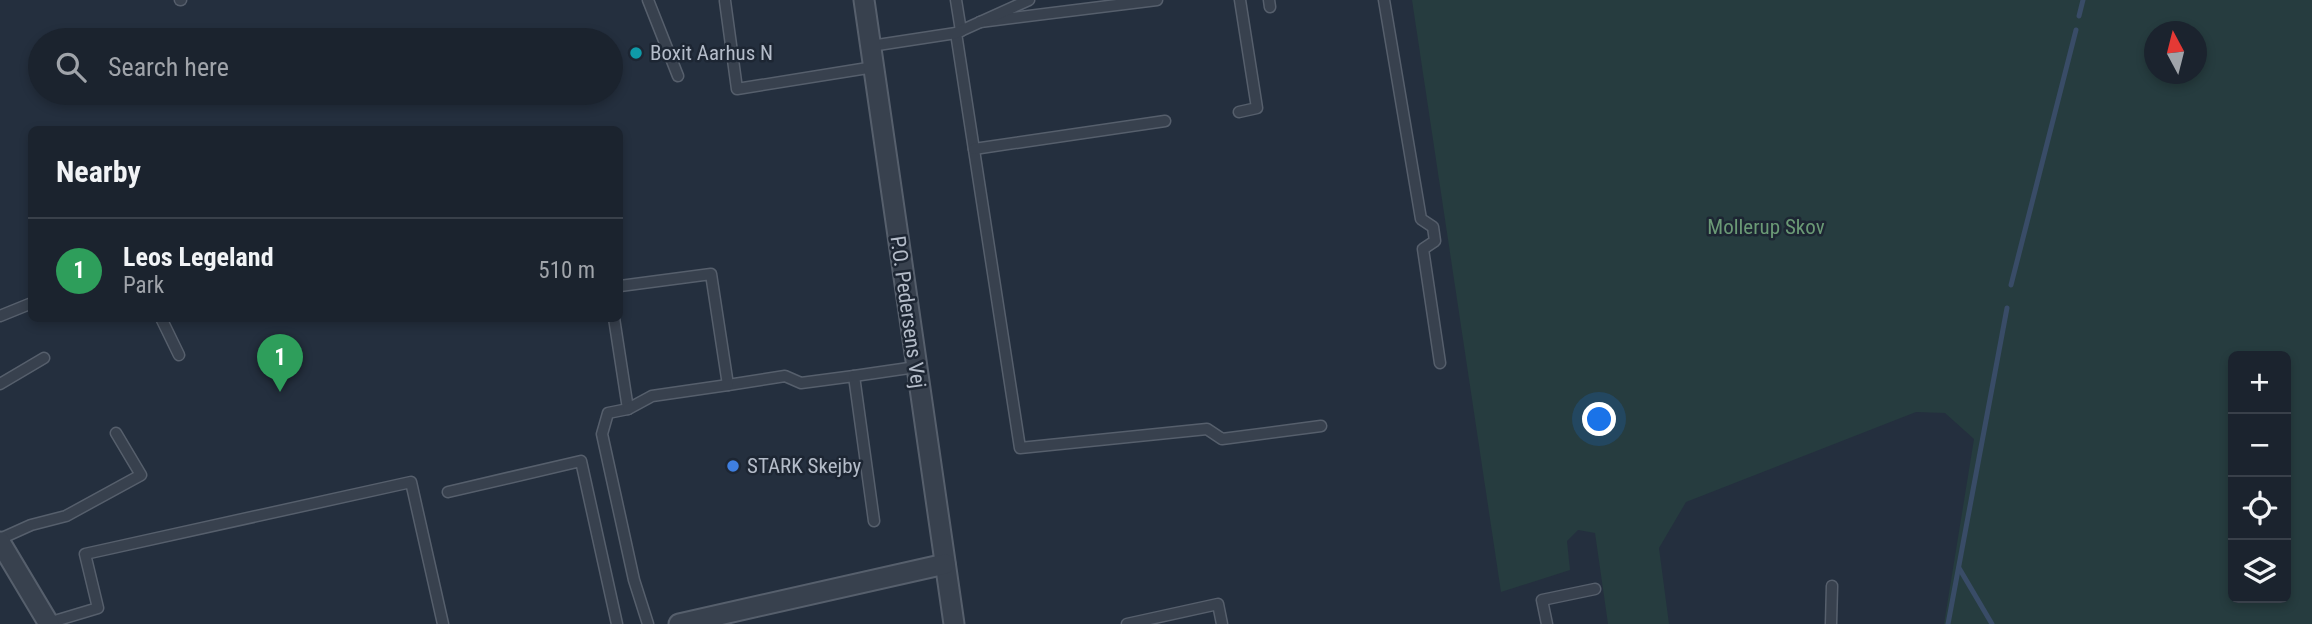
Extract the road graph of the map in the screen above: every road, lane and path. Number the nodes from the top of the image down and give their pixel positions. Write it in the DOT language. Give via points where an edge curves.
graph roads {
  1 [pos="648,0"];
  2 [pos="864,0"];
  3 [pos="956,0"];
  4 [pos="1029,0"];
  5 [pos="1157,0"];
  6 [pos="1240,0"];
  7 [pos="1384,0"];
  8 [pos="725,1"];
  9 [pos="980,22"];
  10 [pos="958,32"];
  11 [pos="871,46"];
  12 [pos="874,67"];
  13 [pos="678,76"];
  14 [pos="1239,112"];
  15 [pos="1166,121"];
  16 [pos="974,149"];
  17 [pos="623,286"];
  18 [pos="28,305"];
  19 [pos="0,316"];
  20 [pos="163,322"];
  21 [pos="615,322"];
  22 [pos="179,355"];
  23 [pos="44,358"];
  24 [pos="1440,363"];
  25 [pos="916,367"];
  26 [pos="854,376"];
  27 [pos="0,384"];
  28 [pos="728,385"];
  29 [pos="628,409"];
  30 [pos="1321,426"];
  31 [pos="116,433"];
  32 [pos="448,492"];
  33 [pos="874,522"];
  34 [pos="2,549"];
  35 [pos="944,564"];
  36 [pos="1832,586"];
  37 [pos="1595,589"];
  38 [pos="746,617"];
  39 [pos="48,624"];
  40 [pos="443,624"];
  41 [pos="617,624"];
  42 [pos="648,624"];
  43 [pos="679,624"];
  44 [pos="954,624"];
  45 [pos="1127,624"];
  46 [pos="1222,624"];
  47 [pos="1547,624"];
  48 [pos="1831,624"];
  1 -- 13 [label="lane"];
  2 -- 11 [label="street, P.O. Pedersens Vej"];
  3 -- 10 [label="lane"];
  4 -- 9 [label="lane"];
  5 -- 9 [label="lane"];
  6 -- 14 [label="lane" via="1257,108"];
  7 -- 24 [label="lane" via="1421,219 1433,227 1435,241 1423,249"];
  8 -- 12 [label="lane" via="737,89"];
  9 -- 10 [label="lane"];
  10 -- 11 [label="lane"];
  10 -- 16 [label="lane"];
  11 -- 12 [label="street, P.O. Pedersens Vej"];
  12 -- 25 [label="street, P.O. Pedersens Vej"];
  15 -- 16 [label="lane"];
  16 -- 30 [label="lane" via="1020,448 1207,429 1222,439"];
  17 -- 28 [label="lane" via="711,274"];
  18 -- 19 [label="lane"];
  20 -- 22 [label="lane"];
  21 -- 29 [label="lane"];
  23 -- 27 [label="lane"];
  25 -- 26 [label="lane"];
  25 -- 35 [label="street, P.O. Pedersens Vej"];
  26 -- 28 [label="lane" via="802,383 785,376"];
  26 -- 33 [label="lane"];
  28 -- 29 [label="lane" via="652,396"];
  29 -- 42 [label="lane" via="608,413 603,434"];
  31 -- 34 [label="lane" via="141,475"];
  32 -- 41 [label="lane" via="581,461"];
  34 -- 39 [label="street"];
  35 -- 38 [label="street"];
  35 -- 44 [label="street, P.O. Pedersens Vej"];
  36 -- 48 [label="lane"];
  37 -- 47 [label="lane" via="1542,600"];
  38 -- 43 [label="street"];
  39 -- 40 [label="lane" via="98,608 85,554 411,482"];
  45 -- 46 [label="lane" via="1218,604"];
}
